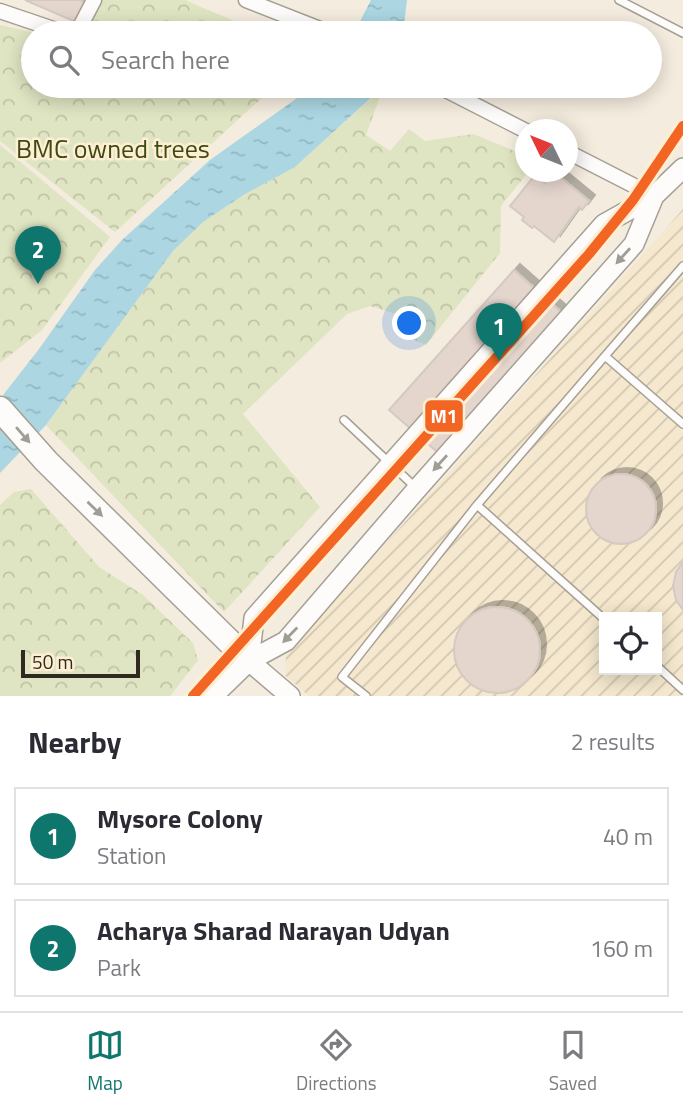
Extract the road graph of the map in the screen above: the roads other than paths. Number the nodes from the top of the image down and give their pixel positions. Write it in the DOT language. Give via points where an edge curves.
graph roads {
  1 [pos="94,0"];
  2 [pos="246,0"];
  3 [pos="619,0"];
  4 [pos="0,11"];
  5 [pos="30,21"];
  6 [pos="83,21"];
  7 [pos="299,21"];
  8 [pos="660,21"];
  9 [pos="662,22"];
  10 [pos="683,33"];
  11 [pos="461,98"];
  12 [pos="515,125"];
  13 [pos="578,157"];
  14 [pos="683,168"];
  15 [pos="654,197"];
  16 [pos="683,267"];
  17 [pos="605,356"];
  18 [pos="0,409"];
  19 [pos="344,420"];
  20 [pos="683,424"];
  21 [pos="390,465"];
  22 [pos="417,489"];
  23 [pos="477,505"];
  24 [pos="599,615"];
  25 [pos="249,661"];
  26 [pos="662,671"];
  27 [pos="683,690"];
  28 [pos="280,693"];
  29 [pos="213,696"];
  30 [pos="366,696"];
  1 -- 6 [label="street"];
  2 -- 7 [label="street"];
  3 -- 8 [label="lane"];
  4 -- 5 [label="street"];
  9 -- 10 [label="lane"];
  11 -- 12 [label="street"];
  13 -- 15 [label="street"];
  14 -- 15 [label="main road"];
  15 -- 21 [label="main road" via="604,224"];
  15 -- 22 [label="main road, one-way" via="634,244"];
  16 -- 17 [label="lane"];
  17 -- 20 [label="lane"];
  17 -- 23 [label="lane"];
  18 -- 25 [label="highway, one-way" via="46,461"];
  19 -- 21 [label="lane"];
  21 -- 22 [label="lane"];
  21 -- 25 [label="main road" via="254,618"];
  22 -- 25 [label="main road, one-way" via="286,641"];
  23 -- 24 [label="lane"];
  23 -- 30 [label="lane" via="342,677"];
  25 -- 28 [label="main road"];
  25 -- 29 [label="main road"];
  26 -- 27 [label="lane"];
}
